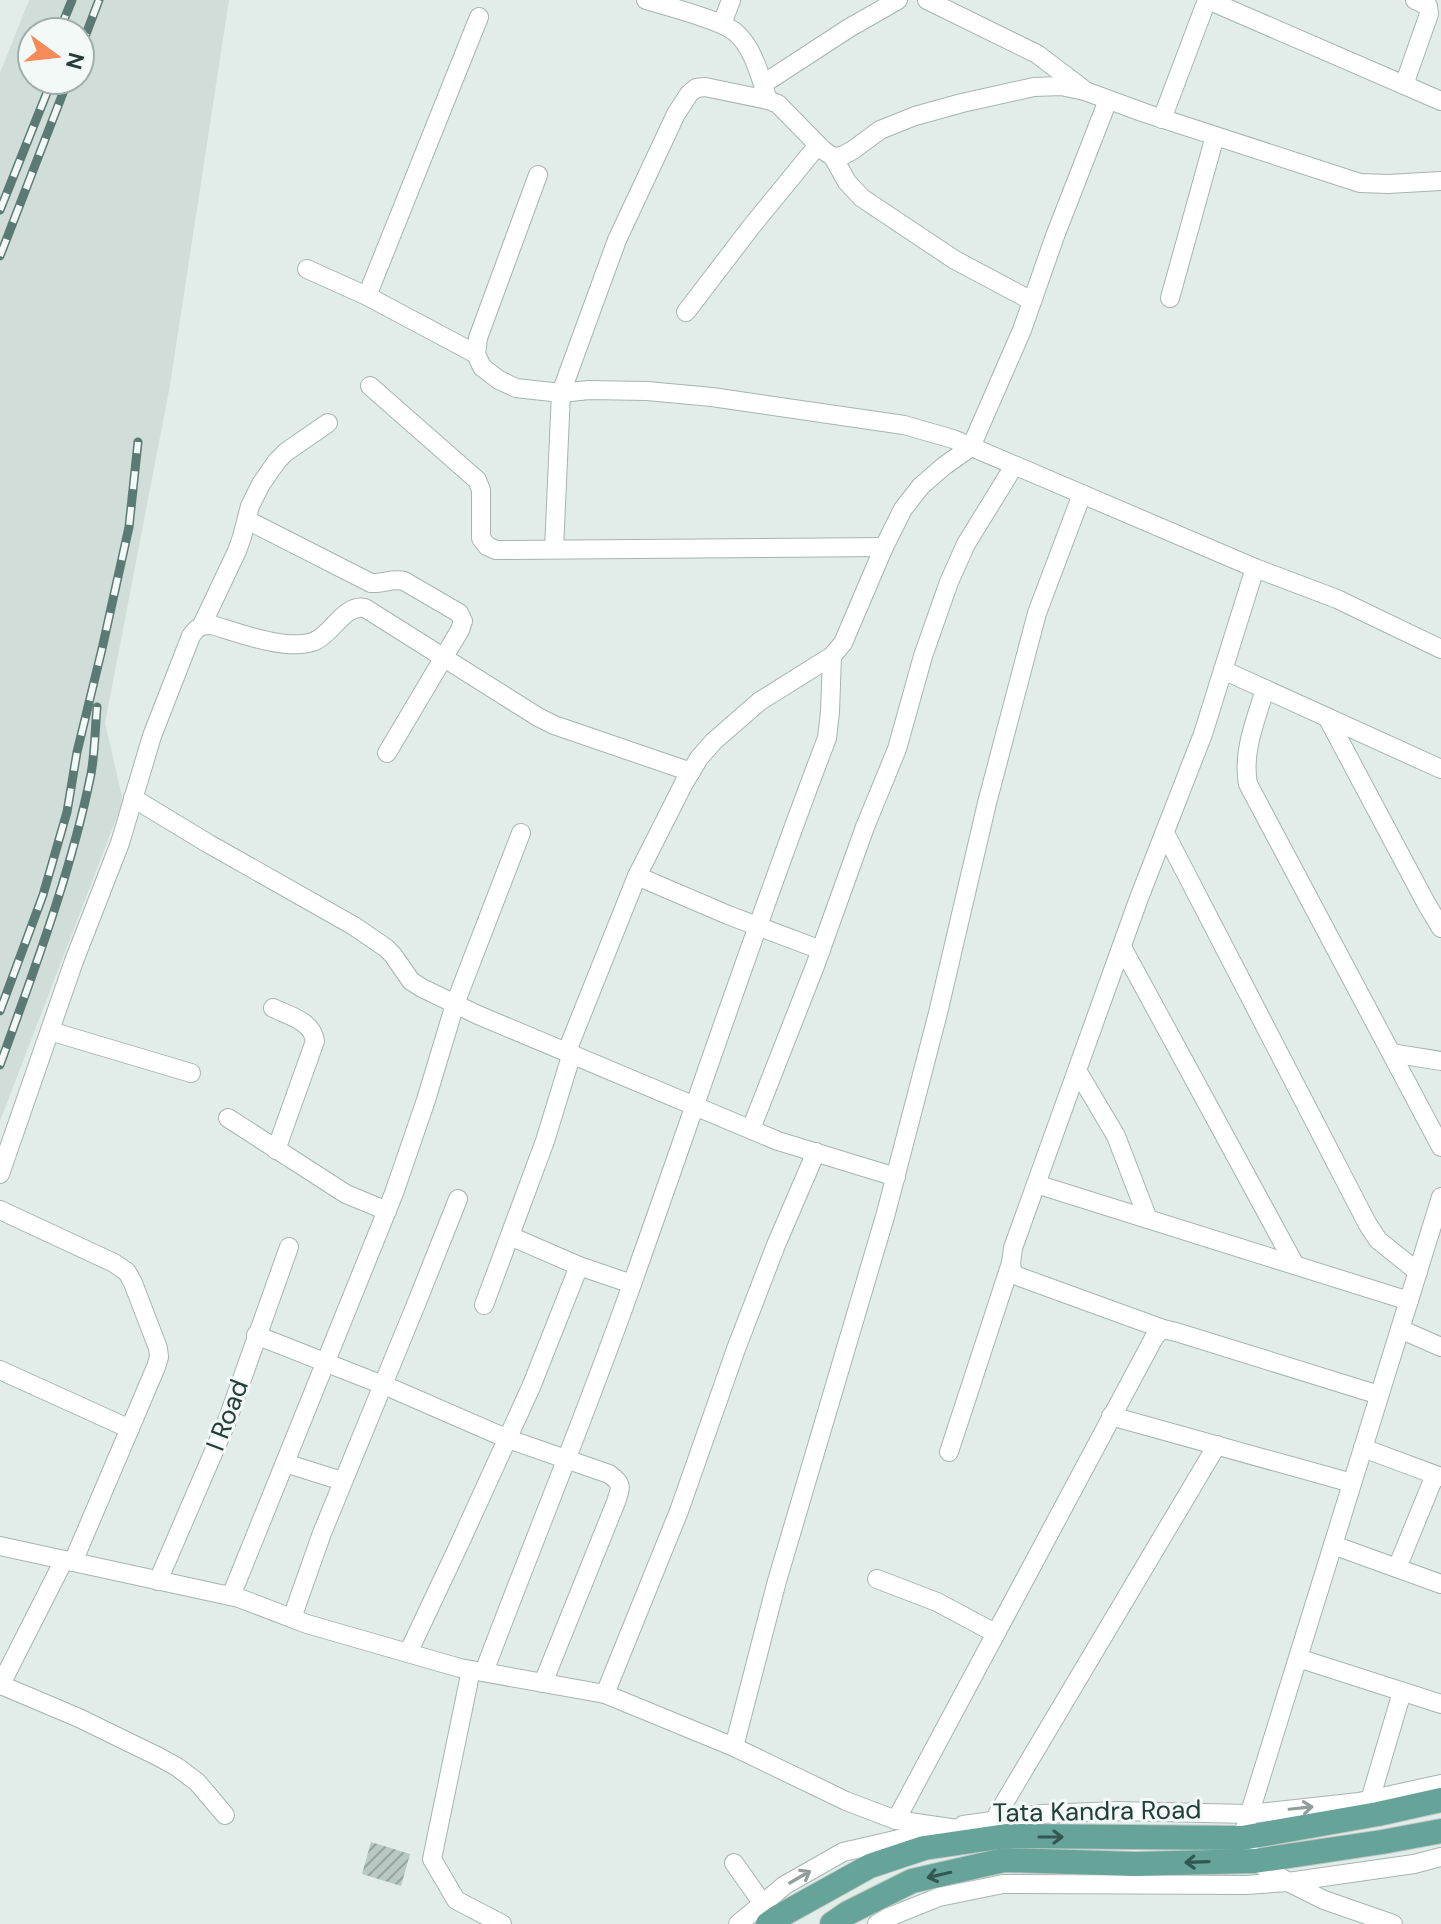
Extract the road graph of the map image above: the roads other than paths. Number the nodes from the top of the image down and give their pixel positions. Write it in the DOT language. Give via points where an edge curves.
graph roads {
  1 [pos="646,0"];
  2 [pos="731,0"];
  3 [pos="898,0"];
  4 [pos="927,0"];
  5 [pos="1208,0"];
  6 [pos="1415,0"];
  7 [pos="479,17"];
  8 [pos="722,24"];
  9 [pos="1404,85"];
  10 [pos="1085,91"];
  11 [pos="765,92"];
  12 [pos="1108,100"];
  13 [pos="1441,101"];
  14 [pos="1162,119"];
  15 [pos="1215,136"];
  16 [pos="818,145"];
  17 [pos="833,157"];
  18 [pos="538,175"];
  19 [pos="1441,181"];
  20 [pos="307,269"];
  21 [pos="367,296"];
  22 [pos="1170,298"];
  23 [pos="1032,301"];
  24 [pos="686,312"];
  25 [pos="476,354"];
  26 [pos="370,386"];
  27 [pos="561,393"];
  28 [pos="328,423"];
  29 [pos="971,447"];
  30 [pos="1014,466"];
  31 [pos="1082,494"];
  32 [pos="247,520"];
  33 [pos="884,547"];
  34 [pos="554,549"];
  35 [pos="1255,568"];
  36 [pos="202,625"];
  37 [pos="1441,649"];
  38 [pos="832,656"];
  39 [pos="443,657"];
  40 [pos="1223,670"];
  41 [pos="1265,689"];
  42 [pos="1327,717"];
  43 [pos="387,753"];
  44 [pos="1441,769"];
  45 [pos="691,772"];
  46 [pos="133,798"];
  47 [pos="521,833"];
  48 [pos="1165,833"];
  49 [pos="637,876"];
  50 [pos="757,926"];
  51 [pos="1441,928"];
  52 [pos="1122,947"];
  53 [pos="821,950"];
  54 [pos="455,1004"];
  55 [pos="273,1008"];
  56 [pos="50,1031"];
  57 [pos="570,1052"];
  58 [pos="1391,1053"];
  59 [pos="1441,1061"];
  60 [pos="1078,1072"];
  61 [pos="191,1073"];
  62 [pos="694,1105"];
  63 [pos="228,1118"];
  64 [pos="751,1129"];
  65 [pos="1441,1147"];
  66 [pos="276,1150"];
  67 [pos="816,1152"];
  68 [pos="0,1174"];
  69 [pos="896,1177"];
  70 [pos="1036,1184"];
  71 [pos="1441,1197"];
  72 [pos="458,1199"];
  73 [pos="0,1210"];
  74 [pos="387,1211"];
  75 [pos="1148,1219"];
  76 [pos="510,1236"];
  77 [pos="289,1247"];
  78 [pos="1011,1263"];
  79 [pos="1295,1265"];
  80 [pos="579,1266"];
  81 [pos="1418,1272"];
  82 [pos="632,1284"];
  83 [pos="1409,1301"];
  84 [pos="484,1305"];
  85 [pos="1163,1329"];
  86 [pos="1400,1329"];
  87 [pos="256,1335"];
  88 [pos="1441,1347"];
  89 [pos="325,1362"];
  90 [pos="0,1370"];
  91 [pos="382,1385"];
  92 [pos="1379,1395"];
  93 [pos="1111,1416"];
  94 [pos="130,1429"];
  95 [pos="508,1439"];
  96 [pos="1217,1445"];
  97 [pos="1363,1448"];
  98 [pos="949,1452"];
  99 [pos="567,1459"];
  100 [pos="285,1463"];
  101 [pos="1438,1476"];
  102 [pos="342,1481"];
  103 [pos="1352,1483"];
  104 [pos="1333,1545"];
  105 [pos="0,1546"];
  106 [pos="68,1561"];
  107 [pos="1397,1568"];
  108 [pos="877,1579"];
  109 [pos="158,1581"];
  110 [pos="1441,1584"];
  111 [pos="231,1596"];
  112 [pos="292,1618"];
  113 [pos="995,1633"];
  114 [pos="408,1653"];
  115 [pos="1298,1658"];
  116 [pos="478,1671"];
  117 [pos="543,1683"];
  118 [pos="0,1685"];
  119 [pos="1402,1692"];
  120 [pos="605,1694"];
  121 [pos="1441,1704"];
  122 [pos="734,1747"];
  123 [pos="1441,1784"];
  124 [pos="1370,1800"];
  125 [pos="1441,1800"];
  126 [pos="1249,1814"];
  127 [pos="225,1815"];
  128 [pos="896,1820"];
  129 [pos="945,1828"];
  130 [pos="1000,1828"];
  131 [pos="1441,1831"];
  132 [pos="1242,1838"];
  133 [pos="1441,1857"];
  134 [pos="1255,1861"];
  135 [pos="734,1863"];
  136 [pos="1288,1882"];
  137 [pos="770,1915"];
  138 [pos="502,1924"];
  139 [pos="738,1924"];
  140 [pos="832,1924"];
  141 [pos="877,1924"];
  142 [pos="1393,1924"];
  1 -- 8 [label="street"];
  2 -- 8 [label="street"];
  3 -- 11 [label="street" via="849,28"];
  4 -- 10 [label="street" via="1037,54"];
  5 -- 9 [label="street"];
  5 -- 14 [label="street"];
  6 -- 9 [label="street" via="1428,6 1429,14"];
  7 -- 21 [label="street"];
  8 -- 11 [label="street" via="748,48"];
  9 -- 13 [label="street"];
  10 -- 12 [label="street"];
  10 -- 17 [label="street" via="1034,87 962,103 880,130"];
  11 -- 16 [label="street"];
  11 -- 27 [label="street" via="705,87 689,94 617,240"];
  12 -- 14 [label="street"];
  12 -- 23 [label="street"];
  14 -- 15 [label="street"];
  15 -- 19 [label="street" via="1360,183"];
  15 -- 22 [label="street"];
  16 -- 17 [label="street"];
  16 -- 24 [label="street"];
  17 -- 23 [label="street" via="862,198 955,260"];
  18 -- 25 [label="street"];
  20 -- 21 [label="street"];
  21 -- 25 [label="street"];
  23 -- 29 [label="street"];
  25 -- 27 [label="street" via="482,367 516,388"];
  26 -- 34 [label="street" via="477,480 481,538 487,546"];
  27 -- 29 [label="street" via="712,397 904,425"];
  27 -- 34 [label="street"];
  28 -- 32 [label="street" via="277,461 254,494"];
  29 -- 30 [label="street"];
  29 -- 33 [label="street" via="921,486"];
  30 -- 31 [label="street"];
  30 -- 53 [label="street" via="949,582 897,749"];
  31 -- 35 [label="street"];
  31 -- 69 [label="street" via="1037,613"];
  32 -- 36 [label="street"];
  32 -- 39 [label="street" via="371,583 404,581 459,613 460,630"];
  33 -- 34 [label="street"];
  33 -- 38 [label="street" via="843,643"];
  35 -- 37 [label="street" via="1337,599"];
  35 -- 40 [label="street"];
  36 -- 39 [label="street" via="271,642 303,643 324,635 358,606"];
  36 -- 46 [label="street" via="191,636"];
  38 -- 45 [label="street" via="760,701 714,741"];
  38 -- 50 [label="street" via="827,738"];
  39 -- 43 [label="street"];
  39 -- 45 [label="street" via="554,725"];
  40 -- 41 [label="street"];
  40 -- 48 [label="street"];
  41 -- 42 [label="street"];
  41 -- 58 [label="street" via="1246,753 1248,784"];
  42 -- 44 [label="street"];
  42 -- 51 [label="street"];
  45 -- 49 [label="street"];
  46 -- 54 [label="street" via="354,926 386,948 411,981"];
  46 -- 56 [label="street"];
  47 -- 54 [label="street"];
  48 -- 52 [label="street"];
  48 -- 81 [label="street" via="1367,1223 1378,1240"];
  49 -- 50 [label="street"];
  49 -- 57 [label="street"];
  50 -- 53 [label="street"];
  50 -- 62 [label="street"];
  52 -- 60 [label="street"];
  52 -- 79 [label="street"];
  53 -- 64 [label="street"];
  54 -- 57 [label="street"];
  54 -- 74 [label="street"];
  55 -- 66 [label="street" via="309,1026 315,1041"];
  56 -- 61 [label="street"];
  56 -- 68 [label="street"];
  57 -- 62 [label="street"];
  57 -- 76 [label="street"];
  58 -- 59 [label="street"];
  58 -- 65 [label="street"];
  60 -- 70 [label="street"];
  60 -- 75 [label="street" via="1116,1136"];
  62 -- 64 [label="street"];
  62 -- 82 [label="street"];
  63 -- 66 [label="street"];
  64 -- 67 [label="street"];
  66 -- 74 [label="street" via="346,1194"];
  67 -- 69 [label="street"];
  67 -- 120 [label="street"];
  69 -- 122 [label="street" via="777,1581"];
  70 -- 75 [label="street"];
  70 -- 78 [label="street"];
  71 -- 81 [label="street"];
  72 -- 91 [label="street"];
  73 -- 94 [label="street" via="127,1272 159,1357"];
  74 -- 89 [label="street"];
  75 -- 79 [label="street"];
  76 -- 80 [label="street"];
  76 -- 84 [label="street"];
  77 -- 87 [label="street, I Road"];
  78 -- 85 [label="street" via="1013,1274"];
  78 -- 98 [label="street"];
  79 -- 83 [label="street"];
  80 -- 82 [label="street"];
  80 -- 95 [label="street"];
  81 -- 83 [label="street"];
  82 -- 99 [label="street"];
  83 -- 86 [label="street"];
  85 -- 92 [label="street"];
  85 -- 93 [label="street"];
  86 -- 88 [label="street"];
  86 -- 92 [label="street"];
  87 -- 89 [label="street"];
  87 -- 109 [label="street, I Road" via="227,1421"];
  89 -- 91 [label="street"];
  89 -- 100 [label="street"];
  90 -- 94 [label="street"];
  91 -- 95 [label="street"];
  91 -- 102 [label="street"];
  92 -- 97 [label="street"];
  93 -- 96 [label="street"];
  93 -- 113 [label="street"];
  94 -- 106 [label="street"];
  95 -- 99 [label="street"];
  95 -- 114 [label="street"];
  96 -- 103 [label="street"];
  96 -- 130 [label="street"];
  97 -- 101 [label="street"];
  97 -- 103 [label="street"];
  99 -- 116 [label="street"];
  99 -- 117 [label="street" via="609,1474 620,1488"];
  100 -- 102 [label="street"];
  100 -- 111 [label="street"];
  101 -- 107 [label="street"];
  102 -- 112 [label="street"];
  103 -- 104 [label="street"];
  104 -- 107 [label="street"];
  104 -- 115 [label="street"];
  105 -- 106 [label="street"];
  106 -- 109 [label="street"];
  106 -- 118 [label="street"];
  107 -- 110 [label="street"];
  108 -- 113 [label="street" via="937,1602"];
  109 -- 111 [label="street"];
  111 -- 112 [label="street"];
  112 -- 114 [label="street"];
  113 -- 128 [label="street"];
  114 -- 116 [label="street"];
  115 -- 119 [label="street"];
  115 -- 126 [label="street"];
  116 -- 117 [label="street"];
  116 -- 138 [label="street" via="432,1859 456,1900"];
  117 -- 120 [label="street"];
  118 -- 127 [label="street" via="177,1767"];
  119 -- 121 [label="street"];
  119 -- 124 [label="street"];
  120 -- 122 [label="street"];
  122 -- 128 [label="street"];
  123 -- 124 [label="street"];
  126 -- 124 [label="street, one-way"];
  125 -- 132 [label="main road, Tata Kandra Road"];
  126 -- 130 [label="street" via="1042,1814"];
  126 -- 132 [label="street"];
  128 -- 129 [label="street"];
  129 -- 130 [label="street"];
  137 -- 129 [label="street, one-way" via="785,1885 843,1852"];
  130 -- 132 [label="main road, Tata Kandra Road, one-way"];
  130 -- 137 [label="main road, Tata Kandra Road" via="870,1866"];
  131 -- 134 [label="main road, Tata Kandra Road"];
  132 -- 134 [label="street"];
  133 -- 136 [label="street"];
  134 -- 136 [label="street"];
  134 -- 140 [label="main road, Tata Kandra Road, one-way" via="1004,1860 912,1881"];
  135 -- 137 [label="street"];
  136 -- 141 [label="street" via="1003,1884 939,1897"];
  136 -- 142 [label="street"];
  137 -- 139 [label="street"];
}
